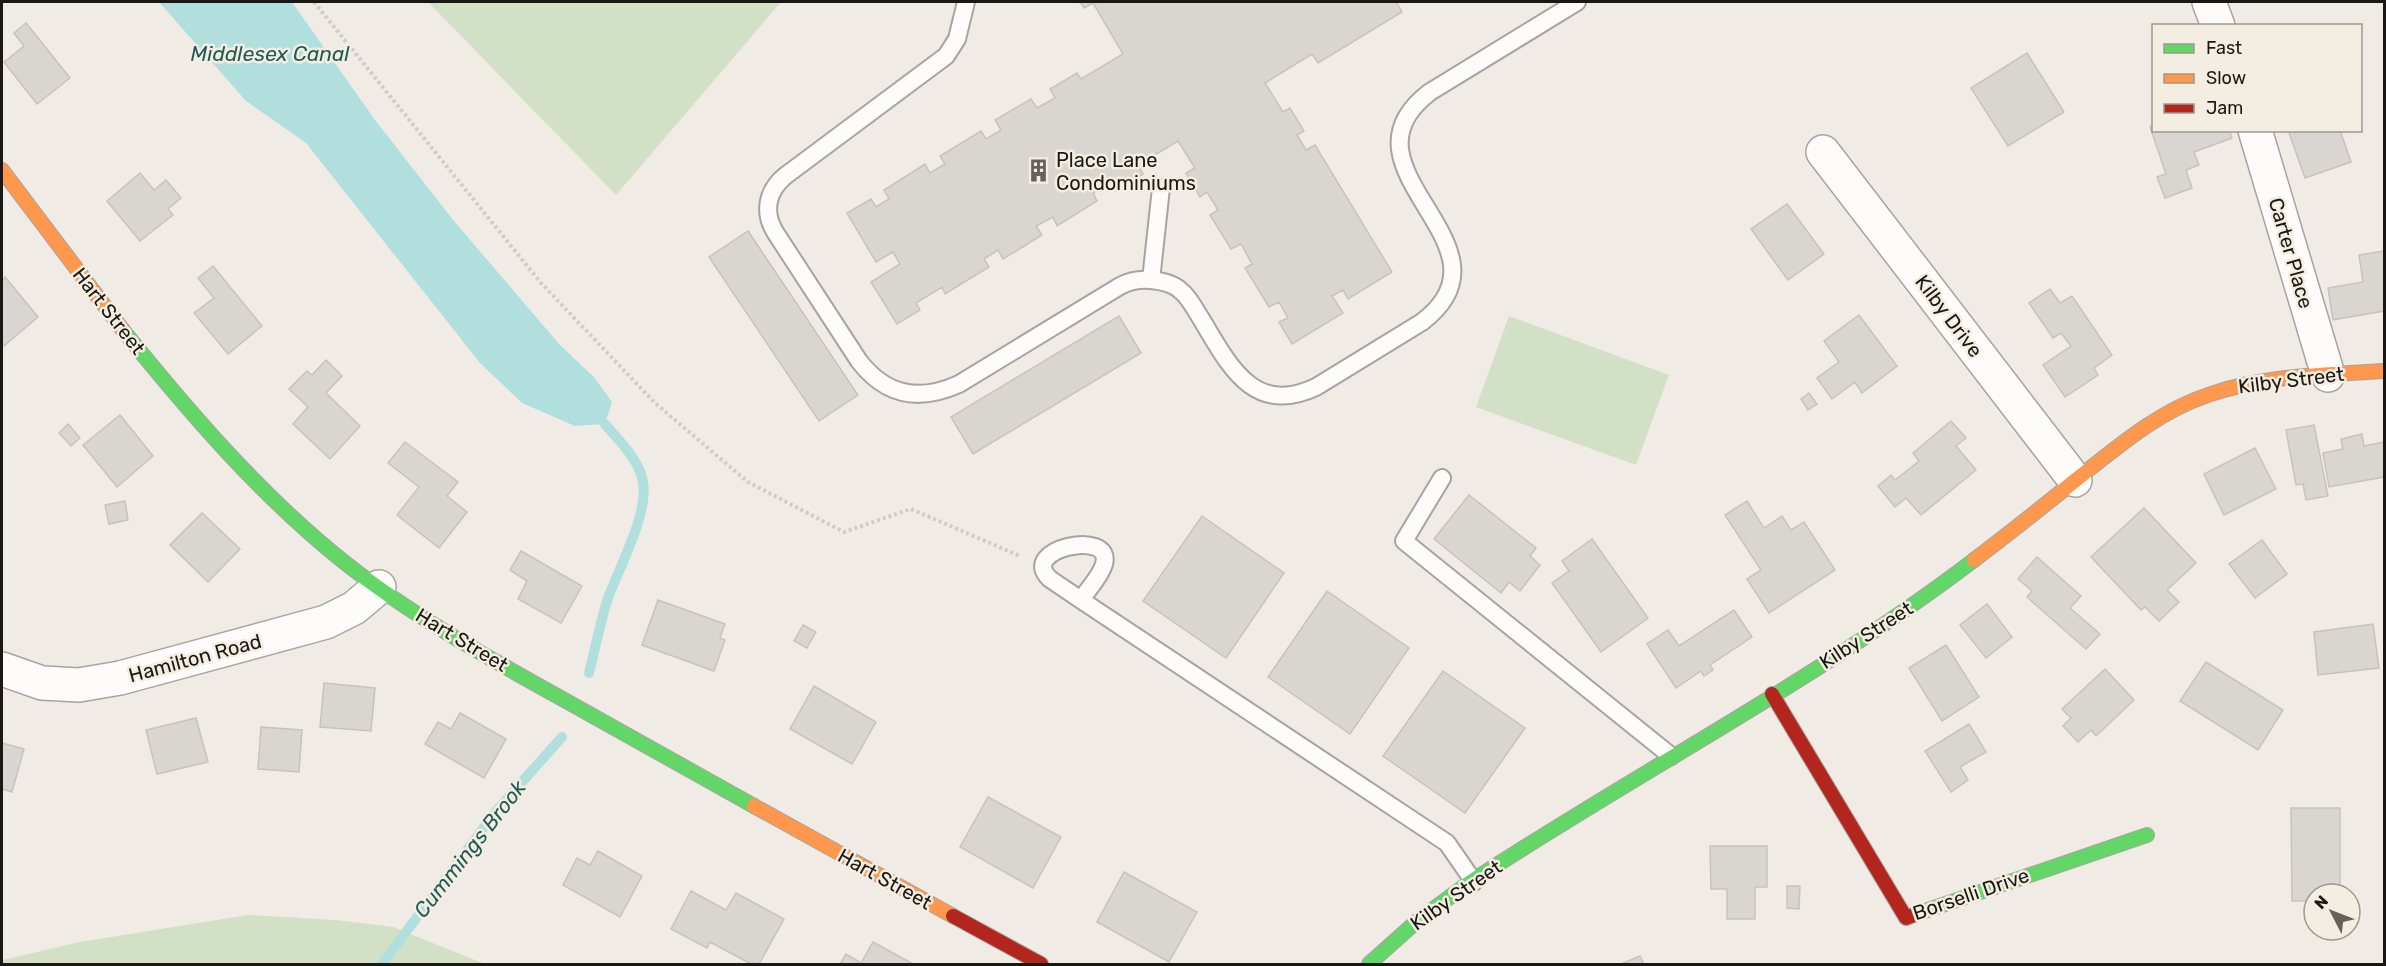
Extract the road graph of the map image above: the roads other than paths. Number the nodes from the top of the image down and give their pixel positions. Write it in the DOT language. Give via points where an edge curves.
graph roads {
  1 [pos="966,2"];
  2 [pos="1577,2"];
  3 [pos="2209,2"];
  4 [pos="2217,24"];
  5 [pos="2257,132"];
  6 [pos="1824,152"];
  7 [pos="2,170"];
  8 [pos="1161,188"];
  9 [pos="1151,280"];
  10 [pos="2385,371"];
  11 [pos="2328,375"];
  12 [pos="1442,478"];
  13 [pos="2075,480"];
  14 [pos="379,587"];
  15 [pos="1081,600"];
  16 [pos="2,669"];
  17 [pos="1772,694"];
  18 [pos="1671,756"];
  19 [pos="2147,835"];
  20 [pos="1474,882"];
  21 [pos="1041,964"];
  22 [pos="1369,964"];
  1 -- 9 [label="lane" via="957,39 946,56 778,181 769,197 770,224 859,361 869,374 896,391 944,391 1124,284"];
  2 -- 9 [label="lane" via="1430,92 1405,119 1400,143 1403,168 1443,234 1452,258 1447,294 1422,322 1311,389 1293,395 1268,394 1237,375 1183,292 1169,283"];
  3 -- 4 [label="street"];
  5 -- 11 [label="street, Carter Place"];
  6 -- 13 [label="street, Kilby Drive"];
  7 -- 14 [label="street, Hart Street" via="176,395 266,491 318,540"];
  8 -- 9 [label="lane"];
  10 -- 11 [label="street, Kilby Street"];
  11 -- 13 [label="street, Kilby Street" via="2259,381 2200,397 2162,416"];
  12 -- 18 [label="lane" via="1404,540"];
  13 -- 17 [label="street, Kilby Street" via="1930,593"];
  14 -- 16 [label="street, Hamilton Road" via="354,608 326,622 120,678 59,685"];
  14 -- 21 [label="street, Hart Street" via="556,696"];
  15 -- 15 [label="lane" via="1050,579 1043,566 1047,556 1056,550 1086,544 1101,549 1104,564"];
  15 -- 20 [label="lane" via="1446,843"];
  17 -- 18 [label="street, Kilby Street"];
  17 -- 19 [label="street, Borselli Drive" via="1906,918"];
  18 -- 20 [label="street, Kilby Street"];
  20 -- 22 [label="street, Kilby Street" via="1413,924"];
}
